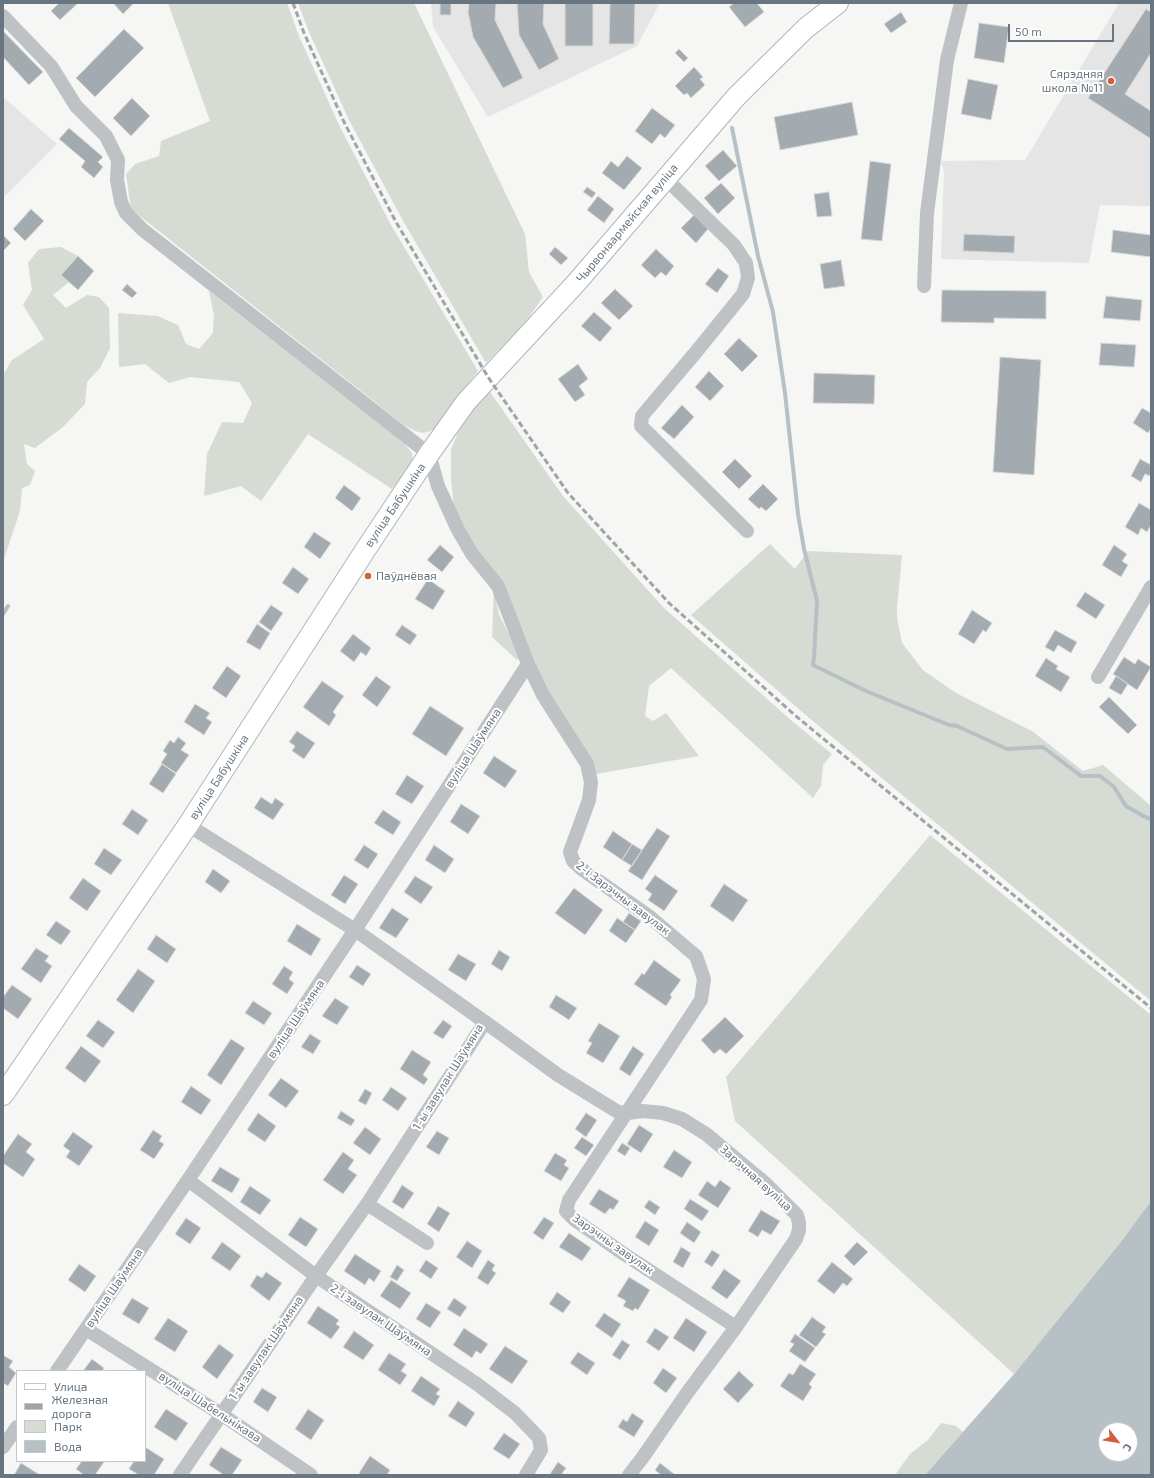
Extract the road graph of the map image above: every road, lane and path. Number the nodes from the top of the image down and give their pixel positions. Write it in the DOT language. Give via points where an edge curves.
graph roads {
  1 [pos="838,3"];
  2 [pos="961,3"];
  3 [pos="3,16"];
  4 [pos="665,178"];
  5 [pos="924,286"];
  6 [pos="429,454"];
  7 [pos="747,532"];
  8 [pos="1151,587"];
  9 [pos="528,664"];
  10 [pos="1098,677"];
  11 [pos="188,825"];
  12 [pos="355,930"];
  13 [pos="485,1022"];
  14 [pos="3,1096"];
  15 [pos="628,1113"];
  16 [pos="188,1180"];
  17 [pos="367,1204"];
  18 [pos="427,1243"];
  19 [pos="316,1276"];
  20 [pos="736,1327"];
  21 [pos="86,1329"];
  22 [pos="58,1370"];
  23 [pos="221,1414"];
  24 [pos="16,1428"];
  25 [pos="3,1447"];
  26 [pos="180,1475"];
  27 [pos="311,1475"];
  28 [pos="526,1475"];
  29 [pos="629,1475"];
  1 -- 4 [label="street, Чырвонаармейская вуліца" via="806,28 737,96"];
  2 -- 5 [label="street" via="947,60 927,213"];
  3 -- 6 [label="street" via="50,66 76,106 106,136 118,160 121,202 126,213 143,230"];
  4 -- 6 [label="street, Чырвонаармейская вуліца" via="577,282 466,402"];
  4 -- 7 [label="street" via="734,245 746,263 748,278 743,294 642,416 641,426"];
  6 -- 9 [label="street, 2-і Зарэчны завулак" via="438,486 457,528 472,554 498,586"];
  6 -- 11 [label="street, вуліца Бабушкіна"];
  8 -- 10 [label="street"];
  9 -- 12 [label="street, вуліца Шаўмяна"];
  9 -- 15 [label="street, 2-і Зарэчны завулак" via="543,695 587,764 591,782 589,800 570,852 573,861 650,917 696,956 704,979 701,1000"];
  11 -- 12 [label="street, 1-ы завулак Шаўмяна"];
  11 -- 14 [label="street, вуліца Бабушкіна"];
  12 -- 13 [label="street, 1-ы завулак Шаўмяна"];
  12 -- 16 [label="street, вуліца Шаўмяна"];
  13 -- 15 [label="street, Зарэчная вуліца" via="558,1075 618,1112"];
  13 -- 17 [label="street, 1-ы завулак Шаўмяна"];
  15 -- 20 [label="street, Зарэчны завулак" via="569,1200 566,1211 624,1254"];
  15 -- 20 [label="street, Зарэчная вуліца" via="643,1110 682,1119 706,1134 766,1184 797,1214 799,1230 796,1239"];
  16 -- 19 [label="street, 2-і завулак Шаўмяна"];
  16 -- 21 [label="street, вуліца Шаўмяна"];
  17 -- 18 [label="street"];
  17 -- 19 [label="street, 1-ы завулак Шаўмяна"];
  19 -- 23 [label="street, 1-ы завулак Шаўмяна"];
  19 -- 28 [label="street, 2-і завулак Шаўмяна" via="477,1384 515,1413 539,1438 541,1450"];
  20 -- 29 [label="street, Зарэчная вуліца"];
  21 -- 22 [label="street, вуліца Шаўмяна"];
  21 -- 23 [label="street, вуліца Шабельнікава"];
  23 -- 26 [label="street, 1-ы завулак Шаўмяна"];
  23 -- 27 [label="street, вуліца Шабельнікава"];
  24 -- 25 [label="street"];
}
